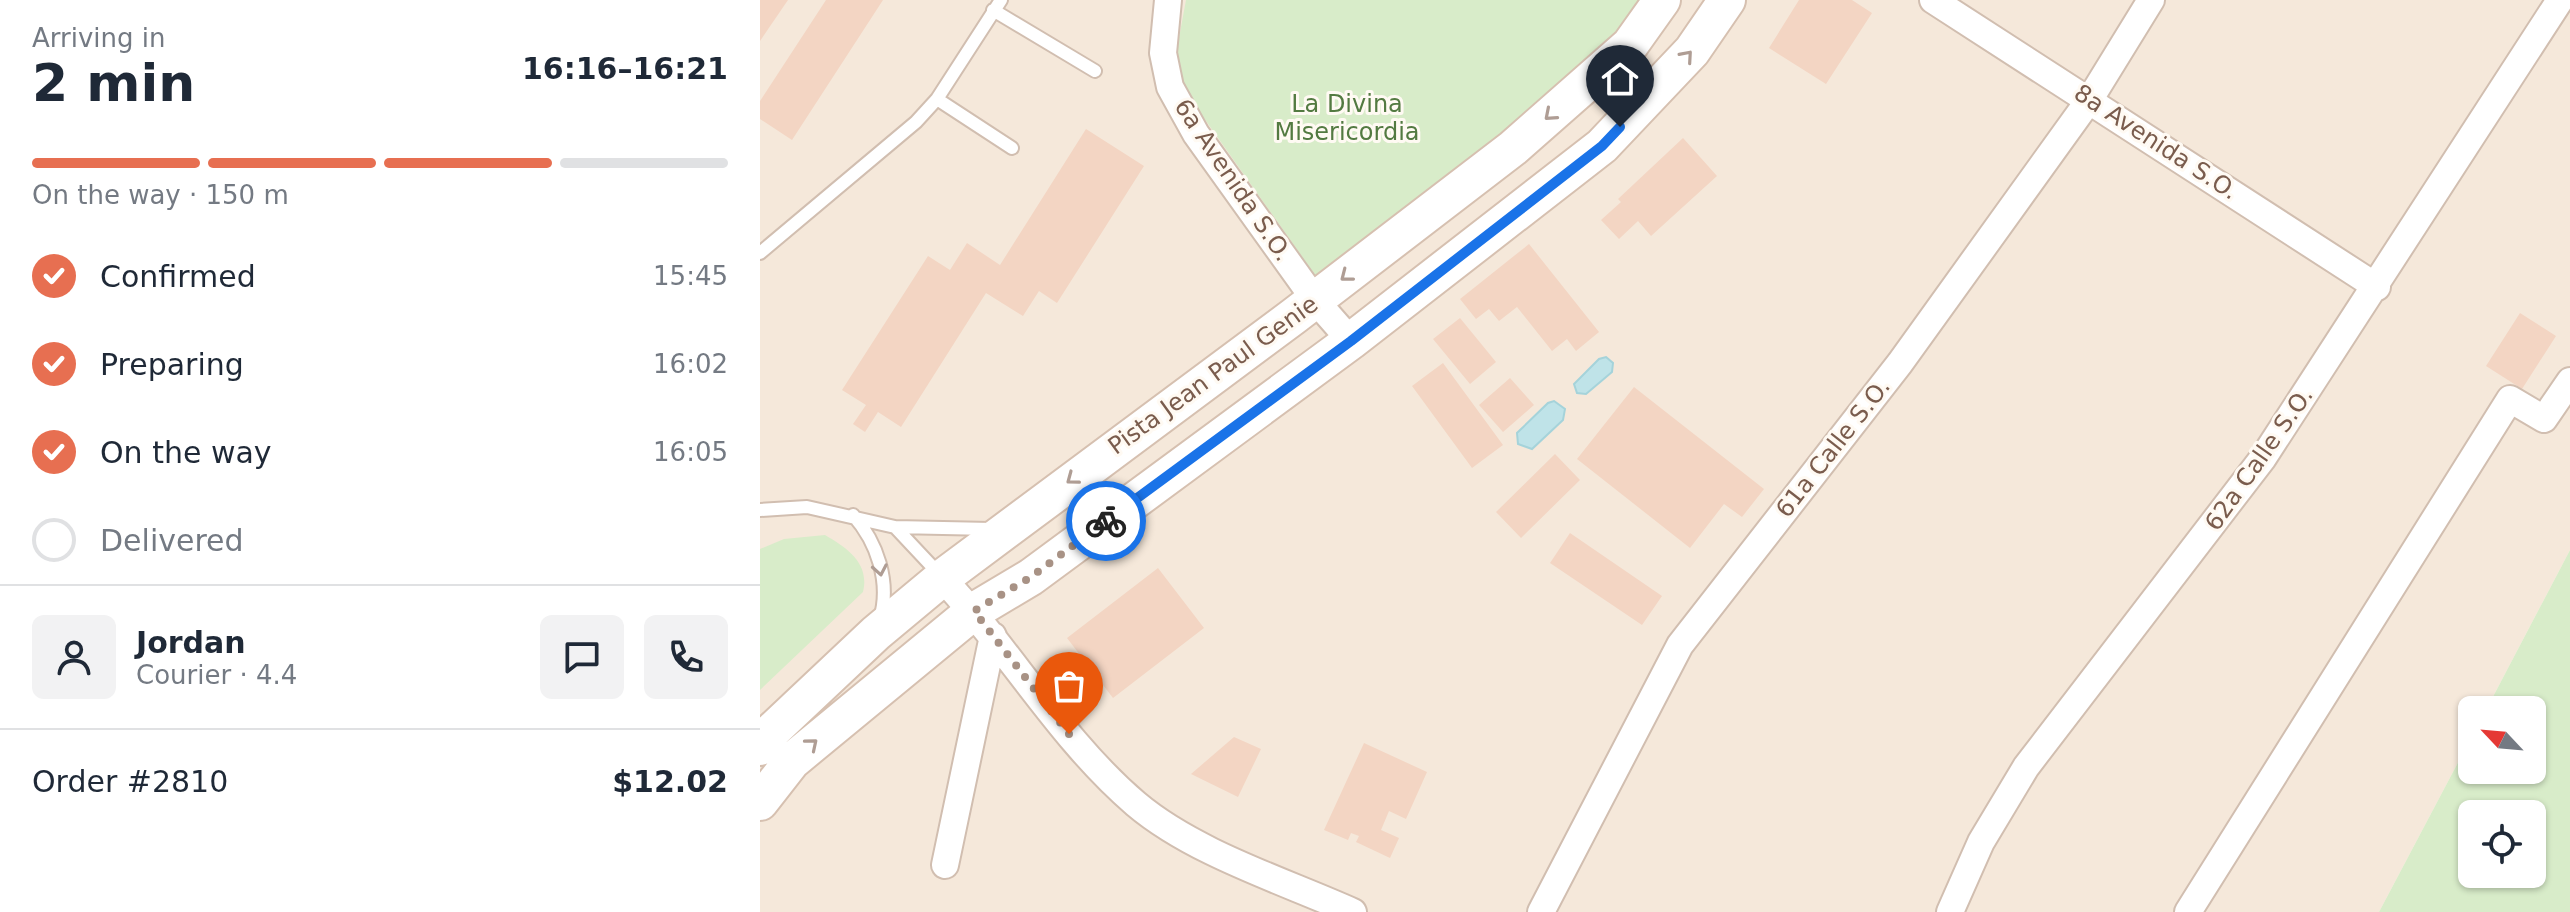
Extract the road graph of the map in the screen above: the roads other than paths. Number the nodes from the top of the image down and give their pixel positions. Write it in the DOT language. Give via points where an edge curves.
graph roads {
  1 [pos="1168,0"];
  2 [pos="1662,0"];
  3 [pos="1727,0"];
  4 [pos="1933,0"];
  5 [pos="2151,0"];
  6 [pos="2560,0"];
  7 [pos="997,5"];
  8 [pos="1095,71"];
  9 [pos="937,99"];
  10 [pos="2090,99"];
  11 [pos="1012,148"];
  12 [pos="760,253"];
  13 [pos="2377,287"];
  14 [pos="1315,300"];
  15 [pos="1351,341"];
  16 [pos="2570,381"];
  17 [pos="760,510"];
  18 [pos="853,515"];
  19 [pos="895,527"];
  20 [pos="1006,528"];
  21 [pos="942,578"];
  22 [pos="984,624"];
  23 [pos="876,633"];
  24 [pos="760,747"];
  25 [pos="760,802"];
  26 [pos="945,865"];
  27 [pos="1353,912"];
  28 [pos="1541,912"];
  29 [pos="1950,912"];
  30 [pos="2188,912"];
  1 -- 14 [label="street, 6a Avenida S.O." via="1163,53 1170,87 1196,134"];
  2 -- 14 [label="main road, Pista Jean Paul Genie, one-way" via="1630,45 1513,148"];
  15 -- 3 [label="main road, one-way" via="1602,146 1692,51"];
  4 -- 10 [label="street, 8a Avenida S.O."];
  5 -- 10 [label="street, 61a Calle S.O."];
  6 -- 13 [label="street, 62a Calle S.O."];
  7 -- 8 [label="lane"];
  7 -- 9 [label="lane"];
  9 -- 11 [label="lane"];
  9 -- 12 [label="lane"];
  10 -- 13 [label="street, 8a Avenida S.O."];
  10 -- 28 [label="street, 61a Calle S.O." via="1900,363 1680,645"];
  13 -- 29 [label="street, 62a Calle S.O." via="2263,458 2026,767 1981,842"];
  14 -- 15 [label="street, 6a Avenida S.O."];
  14 -- 20 [label="main road, Pista Jean Paul Genie, one-way"];
  15 -- 22 [label="main road" via="1031,577"];
  16 -- 30 [label="street" via="2544,419 2510,399"];
  17 -- 18 [label="lane" via="807,507"];
  18 -- 19 [label="lane"];
  18 -- 23 [label="lane, one-way" via="868,532 878,558 883,608"];
  19 -- 20 [label="lane"];
  19 -- 21 [label="lane"];
  20 -- 21 [label="main road, Pista Jean Paul Genie"];
  21 -- 22 [label="street"];
  21 -- 23 [label="main road, Pista Jean Paul Genie"];
  25 -- 22 [label="main road, one-way" via="792,761"];
  22 -- 26 [label="street"];
  22 -- 27 [label="street" via="1088,759 1138,805 1184,836"];
  23 -- 24 [label="main road, Pista Jean Paul Genie"];
}
